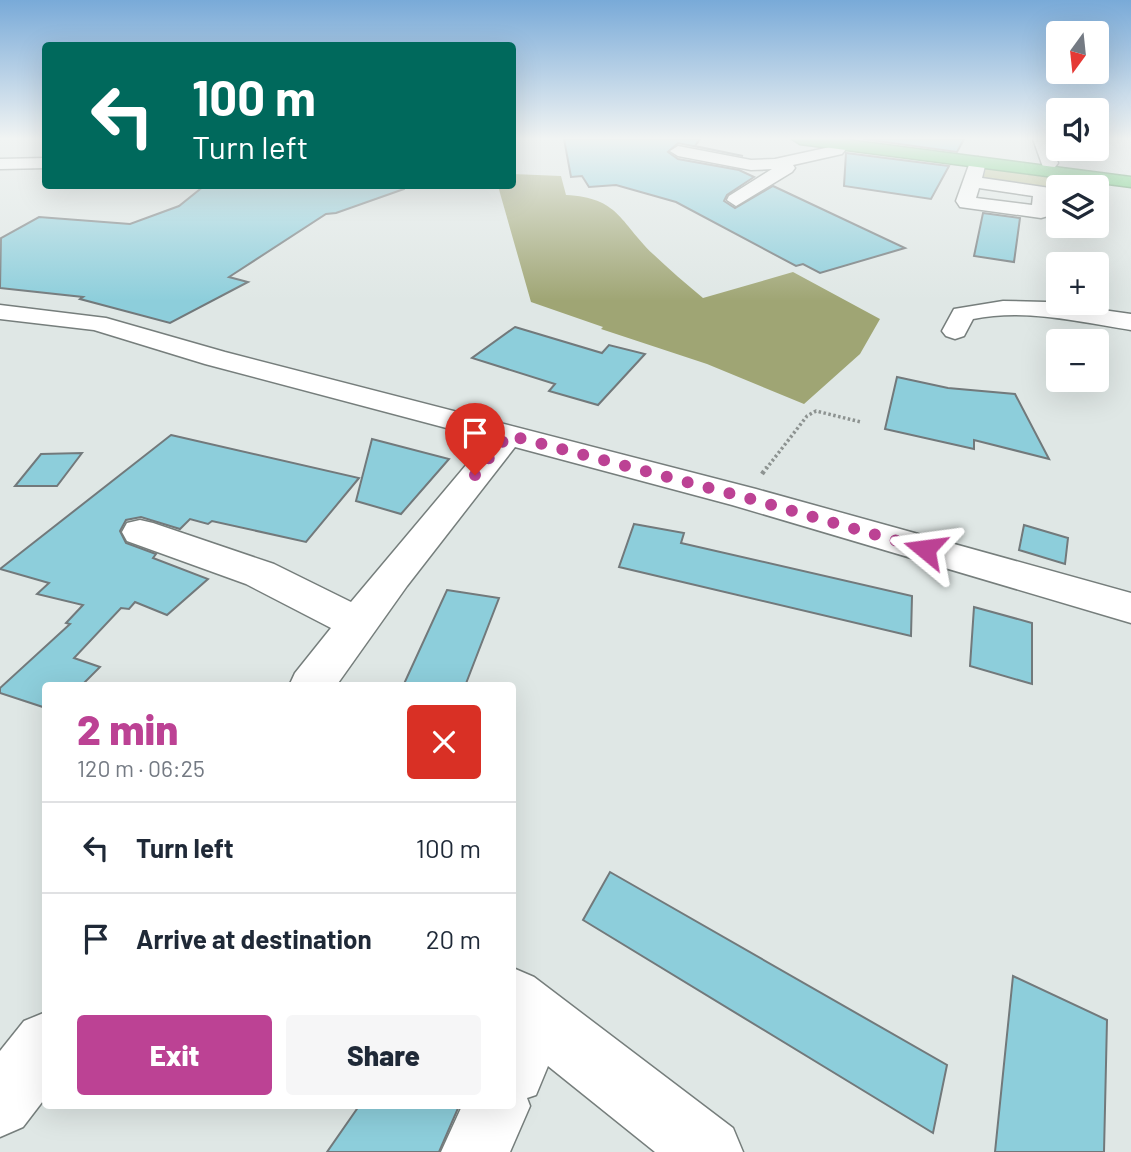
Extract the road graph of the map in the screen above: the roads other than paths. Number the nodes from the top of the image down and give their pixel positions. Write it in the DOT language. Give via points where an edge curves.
graph roads {
  1 [pos="747,193"];
  2 [pos="736,200"];
  3 [pos="0,312"];
  4 [pos="1131,321"];
  5 [pos="955,331"];
  6 [pos="508,435"];
  7 [pos="140,532"];
  8 [pos="1131,608"];
  9 [pos="358,623"];
  10 [pos="314,682"];
  11 [pos="521,1029"];
  12 [pos="42,1047"];
  13 [pos="0,1104"];
  14 [pos="496,1109"];
  15 [pos="475,1152"];
  16 [pos="709,1152"];
  1 -- 2 [label="street"];
  3 -- 6 [label="street" via="97,323"];
  4 -- 5 [label="street" via="983,308 963,314"];
  6 -- 8 [label="street"];
  6 -- 9 [label="street"];
  7 -- 9 [label="street" via="260,574"];
  9 -- 10 [label="street"];
  11 -- 16 [label="street"];
  12 -- 13 [label="street"];
  14 -- 15 [label="street"];
}
